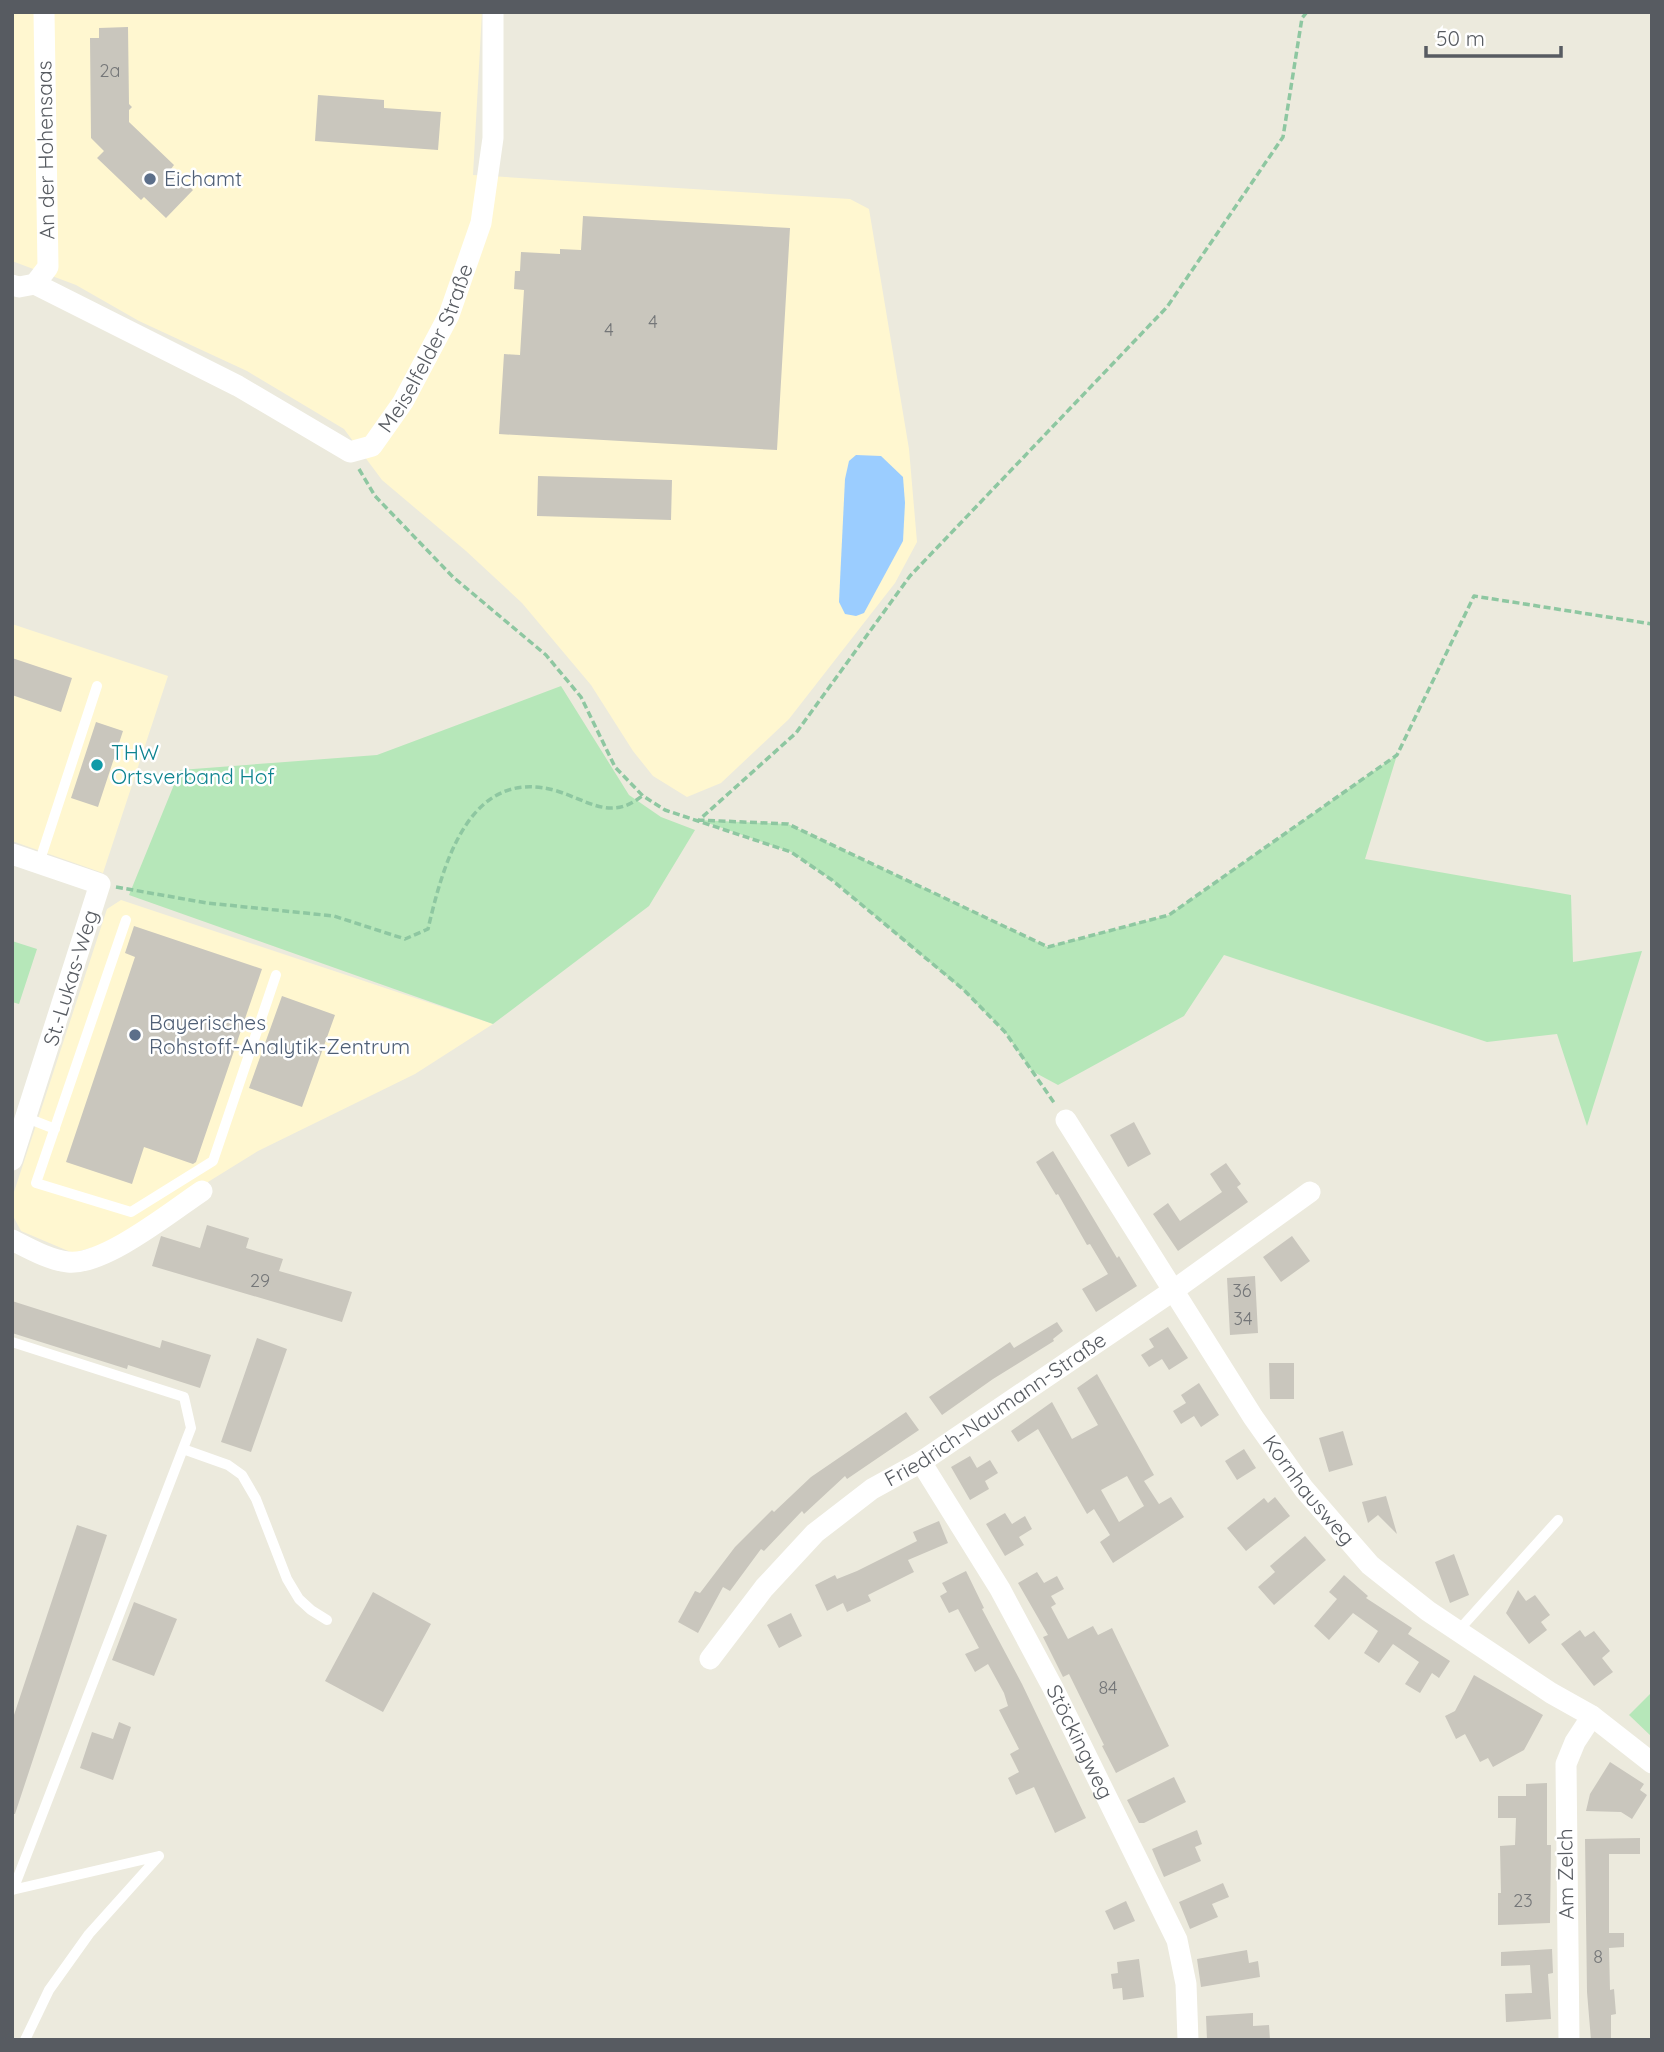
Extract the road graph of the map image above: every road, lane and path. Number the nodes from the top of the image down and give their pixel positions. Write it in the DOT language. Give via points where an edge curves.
graph roads {
  1 [pos="44,12"];
  2 [pos="493,12"];
  3 [pos="1307,12"];
  4 [pos="36,284"];
  5 [pos="12,285"];
  6 [pos="350,452"];
  7 [pos="1652,624"];
  8 [pos="97,686"];
  9 [pos="643,796"];
  10 [pos="699,820"];
  11 [pos="12,854"];
  12 [pos="39,863"];
  13 [pos="100,884"];
  14 [pos="126,920"];
  15 [pos="276,975"];
  16 [pos="27,1118"];
  17 [pos="1066,1120"];
  18 [pos="55,1129"];
  19 [pos="12,1160"];
  20 [pos="202,1191"];
  21 [pos="1310,1192"];
  22 [pos="12,1240"];
  23 [pos="1174,1290"];
  24 [pos="12,1342"];
  25 [pos="183,1449"];
  26 [pos="921,1462"];
  27 [pos="1558,1520"];
  28 [pos="327,1620"];
  29 [pos="1458,1631"];
  30 [pos="710,1659"];
  31 [pos="1592,1716"];
  32 [pos="1652,1763"];
  33 [pos="13,1890"];
  34 [pos="24,2040"];
  35 [pos="1188,2040"];
  36 [pos="1569,2040"];
  1 -- 4 [label="street, An der Hohensaas" via="48,267"];
  2 -- 6 [label="street, Meiselfelder Straße" via="493,138 481,223 449,315 403,402 372,446"];
  3 -- 10 [label="path" via="1283,137 1167,307 910,576 796,733"];
  4 -- 5 [label="street"];
  4 -- 6 [label="street" via="238,386"];
  6 -- 9 [label="path" via="375,496 453,577 546,655 581,697 615,767"];
  7 -- 10 [label="path" via="1474,596 1397,755 1168,915 1048,947 788,824"];
  8 -- 12 [label="lane"];
  9 -- 10 [label="path" via="665,810"];
  9 -- 13 [label="path" via="632,804 600,808 555,791 503,790 485,802 452,848 428,929 405,939 334,916 207,904"];
  10 -- 17 [label="path" via="790,852 832,880 964,990 1005,1032"];
  11 -- 12 [label="street, St.-Lukas-Weg"];
  12 -- 13 [label="street, St.-Lukas-Weg"];
  13 -- 16 [label="street, St.-Lukas-Weg"];
  14 -- 18 [label="lane"];
  15 -- 18 [label="lane" via="213,1161 131,1212 36,1183"];
  16 -- 18 [label="lane"];
  16 -- 19 [label="street, St.-Lukas-Weg"];
  17 -- 23 [label="street, Kornhausweg"];
  20 -- 22 [label="street" via="96,1258 70,1263"];
  21 -- 23 [label="street, Friedrich-Naumann-Straße"];
  23 -- 26 [label="street, Friedrich-Naumann-Straße"];
  23 -- 29 [label="street, Kornhausweg" via="1304,1489 1370,1565"];
  24 -- 25 [label="lane" via="184,1397 191,1428"];
  25 -- 28 [label="lane" via="228,1465 242,1475 287,1579 299,1599"];
  25 -- 33 [label="lane"];
  26 -- 30 [label="street, Friedrich-Naumann-Straße" via="873,1489 815,1533 764,1588"];
  26 -- 35 [label="street, Stöckingweg" via="1006,1600 1177,1940 1186,1984"];
  27 -- 29 [label="lane"];
  29 -- 31 [label="street, Kornhausweg"];
  31 -- 32 [label="street, Kornhausweg"];
  31 -- 36 [label="street, Am Zelch" via="1566,1764"];
  33 -- 34 [label="lane" via="159,1856 89,1934 49,1990"];
}
